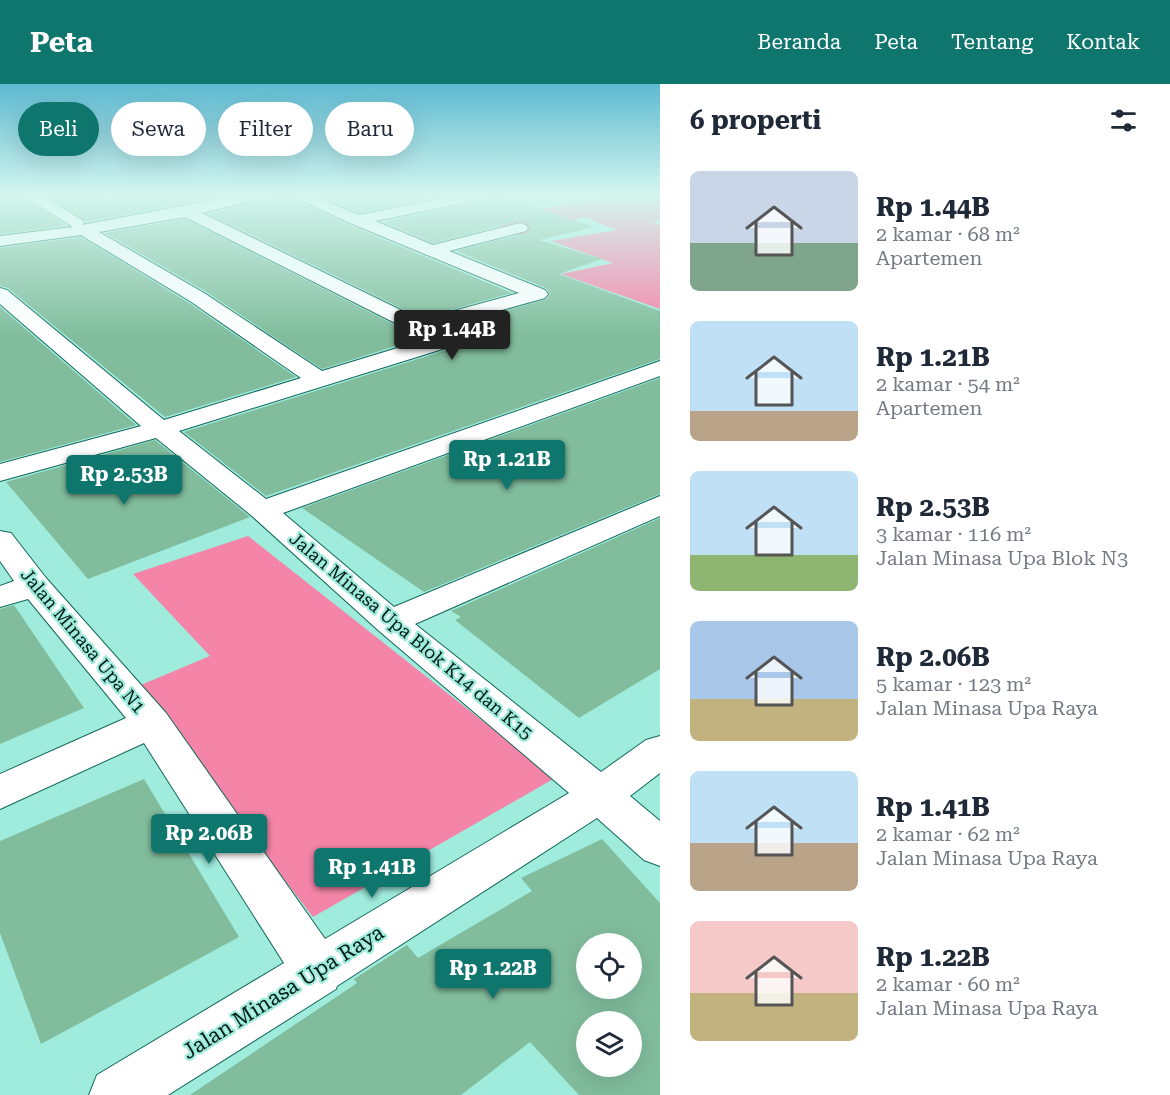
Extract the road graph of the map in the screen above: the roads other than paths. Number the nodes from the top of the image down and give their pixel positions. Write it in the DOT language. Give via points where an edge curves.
graph roads {
  1 [pos="104,241"];
  2 [pos="251,241"];
  3 [pos="410,241"];
  4 [pos="467,241"];
  5 [pos="432,250"];
  6 [pos="0,294"];
  7 [pos="420,327"];
  8 [pos="660,368"];
  9 [pos="320,380"];
  10 [pos="160,429"];
  11 [pos="0,473"];
  12 [pos="660,505"];
  13 [pos="262,510"];
  14 [pos="0,540"];
  15 [pos="34,585"];
  16 [pos="0,597"];
  17 [pos="390,622"];
  18 [pos="152,723"];
  19 [pos="660,751"];
  20 [pos="0,792"];
  21 [pos="600,795"];
  22 [pos="660,847"];
  23 [pos="318,972"];
  24 [pos="117,1095"];
  1 -- 9 [label="street" via="197,297"];
  2 -- 7 [label="street"];
  3 -- 5 [label="street"];
  4 -- 5 [label="street"];
  5 -- 7 [label="street" via="538,294"];
  6 -- 10 [label="street, Jalan Minasa Upa Blok K14 dan K15"];
  7 -- 9 [label="street" via="439,337 439,345"];
  8 -- 13 [label="street"];
  9 -- 10 [label="street"];
  10 -- 11 [label="street"];
  10 -- 13 [label="street, Jalan Minasa Upa Blok K14 dan K15"];
  12 -- 17 [label="street"];
  13 -- 17 [label="street, Jalan Minasa Upa Blok K14 dan K15"];
  14 -- 15 [label="street, Jalan Minasa Upa N1"];
  15 -- 16 [label="street"];
  15 -- 18 [label="street, Jalan Minasa Upa N1"];
  17 -- 21 [label="street, Jalan Minasa Upa Blok K14 dan K15"];
  18 -- 20 [label="street, Jalan Minasa Upa N1"];
  18 -- 23 [label="street"];
  19 -- 21 [label="street, Jalan Minasa Upa Raya"];
  21 -- 22 [label="street, Jalan Minasa Upa Blok K14 dan K15"];
  21 -- 23 [label="street, Jalan Minasa Upa Raya"];
  23 -- 24 [label="street, Jalan Minasa Upa Raya"];
}
